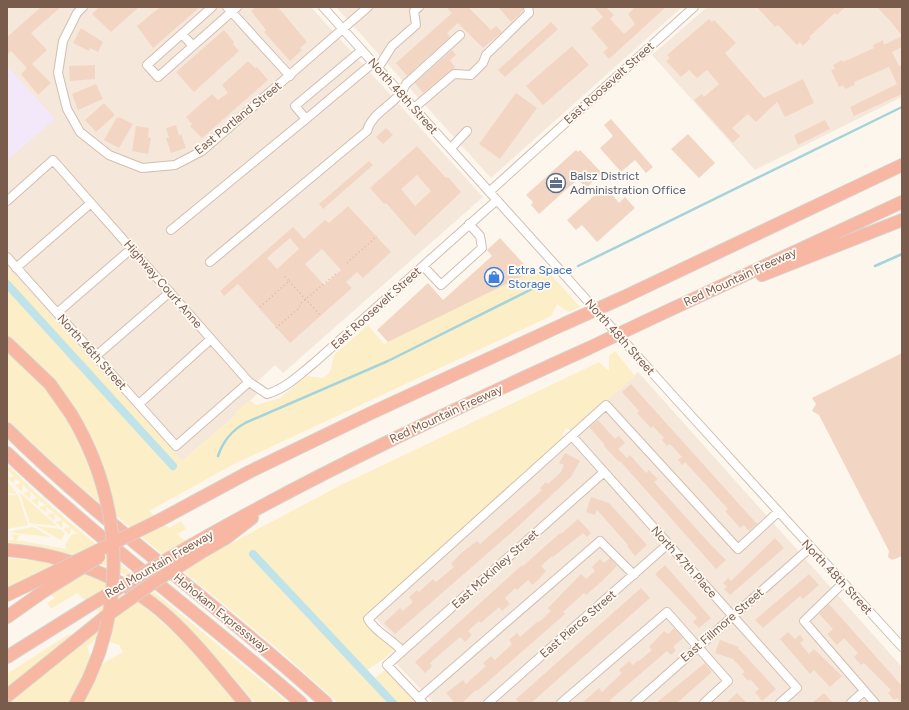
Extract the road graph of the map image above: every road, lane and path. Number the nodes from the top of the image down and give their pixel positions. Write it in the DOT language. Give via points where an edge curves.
graph roads {
  1 [pos="83,7"];
  2 [pos="212,7"];
  3 [pos="323,7"];
  4 [pos="368,7"];
  5 [pos="419,7"];
  6 [pos="528,7"];
  7 [pos="694,7"];
  8 [pos="232,9"];
  9 [pos="343,29"];
  10 [pos="182,34"];
  11 [pos="460,35"];
  12 [pos="193,46"];
  13 [pos="362,50"];
  14 [pos="375,65"];
  15 [pos="290,76"];
  16 [pos="402,94"];
  17 [pos="414,108"];
  18 [pos="306,119"];
  19 [pos="467,131"];
  20 [pos="450,148"];
  21 [pos="902,162"];
  22 [pos="902,165"];
  23 [pos="864,181"];
  24 [pos="489,192"];
  25 [pos="7,200"];
  26 [pos="497,200"];
  27 [pos="902,202"];
  28 [pos="91,203"];
  29 [pos="902,220"];
  30 [pos="470,224"];
  31 [pos="171,230"];
  32 [pos="377,236"];
  33 [pos="131,248"];
  34 [pos="7,257"];
  35 [pos="210,262"];
  36 [pos="347,263"];
  37 [pos="423,266"];
  38 [pos="16,268"];
  39 [pos="338,272"];
  40 [pos="283,274"];
  41 [pos="289,281"];
  42 [pos="170,292"];
  43 [pos="306,299"];
  44 [pos="260,307"];
  45 [pos="57,313"];
  46 [pos="321,316"];
  47 [pos="646,322"];
  48 [pos="276,328"];
  49 [pos="211,339"];
  50 [pos="7,343"];
  51 [pos="96,356"];
  52 [pos="249,382"];
  53 [pos="139,404"];
  54 [pos="7,429"];
  55 [pos="572,436"];
  56 [pos="7,453"];
  57 [pos="603,472"];
  58 [pos="778,512"];
  59 [pos="160,520"];
  60 [pos="668,544"];
  61 [pos="810,548"];
  62 [pos="195,549"];
  63 [pos="7,550"];
  64 [pos="634,575"];
  65 [pos="843,583"];
  66 [pos="7,595"];
  67 [pos="733,616"];
  68 [pos="7,617"];
  69 [pos="699,647"];
  70 [pos="902,647"];
  71 [pos="402,652"];
  72 [pos="7,657"];
  73 [pos="864,691"];
  74 [pos="7,696"];
  75 [pos="421,701"];
  76 [pos="76,703"];
  77 [pos="245,703"];
  78 [pos="301,703"];
  79 [pos="326,703"];
  80 [pos="488,703"];
  81 [pos="561,703"];
  82 [pos="635,703"];
  83 [pos="704,703"];
  84 [pos="780,703"];
  85 [pos="851,703"];
  86 [pos="875,703"];
  1 -- 15 [label="street, East Portland Street" via="62,41 58,73 67,109 80,132 109,154 142,168 175,165 202,151"];
  2 -- 10 [label="street"];
  3 -- 9 [label="street, North 48th Street"];
  4 -- 9 [label="street, East Portland Street"];
  5 -- 14 [label="street" via="414,11 416,25"];
  6 -- 17 [label="street" via="528,13 486,55 483,63 471,75 454,74"];
  7 -- 24 [label="street, East Roosevelt Street"];
  8 -- 12 [label="street"];
  8 -- 15 [label="street"];
  9 -- 13 [label="street, North 48th Street"];
  9 -- 15 [label="street, East Portland Street"];
  10 -- 12 [label="street"];
  10 -- 12 [label="street" via="147,65 154,73 158,77"];
  11 -- 16 [label="street" via="406,84"];
  13 -- 14 [label="street, North 48th Street"];
  13 -- 18 [label="street" via="295,106"];
  14 -- 16 [label="street, North 48th Street"];
  14 -- 18 [label="street"];
  16 -- 17 [label="street, North 48th Street"];
  16 -- 35 [label="street" via="369,123 367,131"];
  17 -- 20 [label="street, North 48th Street"];
  18 -- 31 [label="street"];
  19 -- 20 [label="street"];
  20 -- 24 [label="street, North 48th Street"];
  21 -- 23 [label="highway"];
  22 -- 23 [label="highway"];
  23 -- 59 [label="highway, bridge" via="624,297 371,413 249,472"];
  24 -- 26 [label="street, North 48th Street"];
  25 -- 28 [label="street, Highway Court Anne" via="53,160"];
  26 -- 30 [label="street, East Roosevelt Street"];
  26 -- 58 [label="street, North 48th Street"];
  27 -- 47 [label="highway, Red Mountain Freeway"];
  28 -- 33 [label="street, Highway Court Anne"];
  28 -- 38 [label="street"];
  29 -- 47 [label="highway"];
  30 -- 37 [label="street, East Roosevelt Street"];
  30 -- 37 [label="street" via="480,236 482,248 441,285"];
  32 -- 36 [label="path"];
  33 -- 42 [label="street, Highway Court Anne"];
  33 -- 45 [label="street"];
  34 -- 38 [label="street, North 46th Street"];
  37 -- 52 [label="street, East Roosevelt Street" via="314,363 281,388 267,394"];
  38 -- 45 [label="street, North 46th Street"];
  39 -- 43 [label="path"];
  40 -- 41 [label="path"];
  41 -- 43 [label="path"];
  41 -- 44 [label="path"];
  42 -- 49 [label="street, Highway Court Anne"];
  42 -- 51 [label="street"];
  43 -- 46 [label="path"];
  43 -- 48 [label="path"];
  45 -- 51 [label="street, North 46th Street"];
  47 -- 62 [label="highway, Red Mountain Freeway, bridge" via="412,429 289,491 226,538"];
  49 -- 52 [label="street, Highway Court Anne"];
  49 -- 53 [label="street"];
  50 -- 76 [label="highway, bridge" via="47,381 71,414 98,470 108,504 114,560 109,616 99,653"];
  51 -- 53 [label="street, North 46th Street"];
  52 -- 53 [label="street, North 46th Street" via="176,446"];
  54 -- 79 [label="highway, Hohokam Expressway" via="79,496"];
  55 -- 57 [label="street, North 47th Place"];
  55 -- 58 [label="street" via="606,405 738,549"];
  55 -- 71 [label="street" via="368,619 373,628 396,644"];
  56 -- 78 [label="highway, Hohokam Expressway" via="92,530 238,648"];
  57 -- 60 [label="street, North 47th Place"];
  57 -- 71 [label="street, East McKinley Street"];
  58 -- 61 [label="street, North 48th Street"];
  59 -- 66 [label="highway, bridge"];
  59 -- 68 [label="highway, bridge" via="44,591"];
  60 -- 64 [label="street, East Pierce Street"];
  60 -- 67 [label="street, North 47th Place"];
  61 -- 65 [label="street, North 48th Street"];
  61 -- 67 [label="street, East Fillmore Street"];
  62 -- 72 [label="highway, Red Mountain Freeway, bridge" via="90,605"];
  62 -- 74 [label="highway, bridge"];
  63 -- 77 [label="highway" via="39,553 80,564 141,595 176,624"];
  64 -- 75 [label="street" via="600,541"];
  64 -- 80 [label="street, East Pierce Street"];
  65 -- 70 [label="street, North 48th Street"];
  65 -- 73 [label="street" via="804,621"];
  67 -- 69 [label="street, East Fillmore Street"];
  67 -- 84 [label="street, North 47th Place" via="797,688"];
  69 -- 81 [label="street" via="667,612"];
  69 -- 82 [label="street, East Fillmore Street"];
  69 -- 83 [label="street" via="728,681"];
  71 -- 75 [label="street, East McKinley Street" via="387,665"];
  73 -- 85 [label="street"];
  73 -- 86 [label="street"];
}
